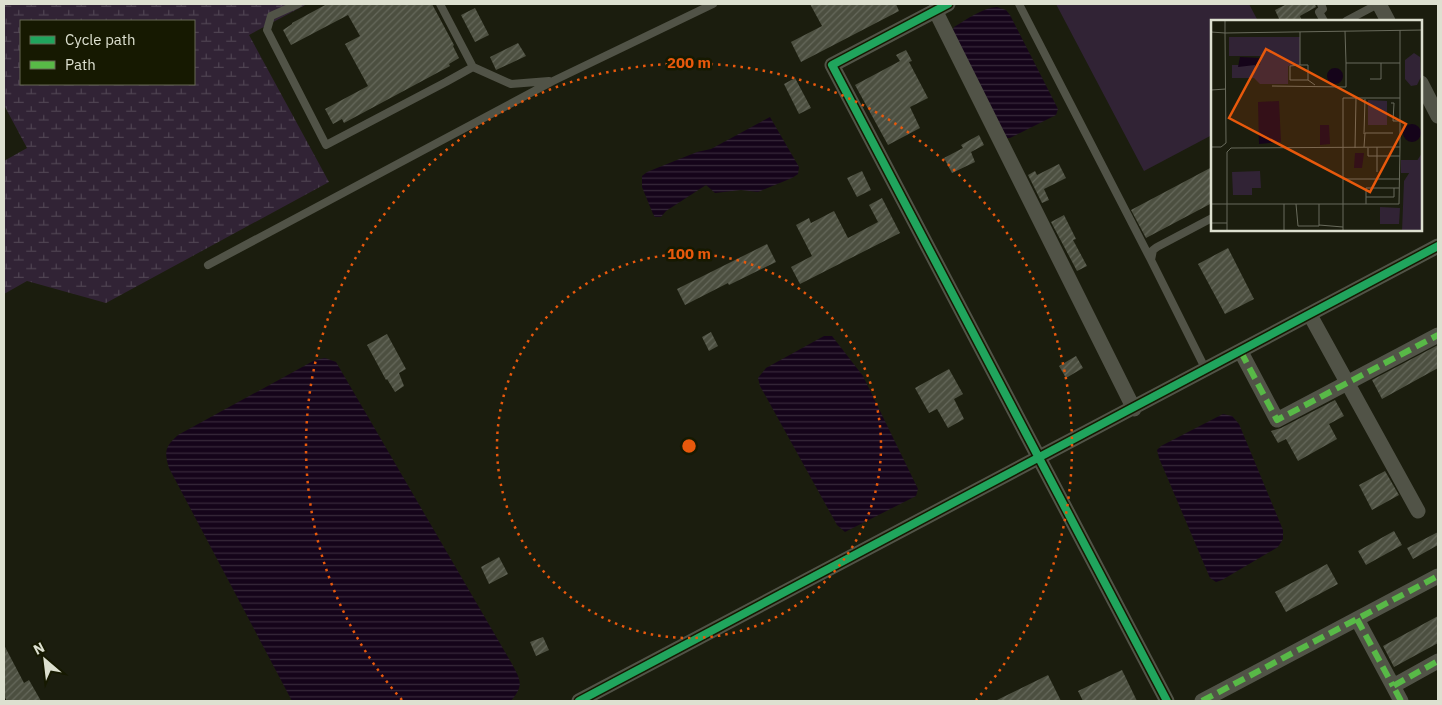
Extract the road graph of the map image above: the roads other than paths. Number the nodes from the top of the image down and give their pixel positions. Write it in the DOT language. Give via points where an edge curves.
graph roads {
  1 [pos="298,4"];
  2 [pos="440,4"];
  3 [pos="713,4"];
  4 [pos="1019,4"];
  5 [pos="1321,4"];
  6 [pos="1378,4"];
  7 [pos="942,7"];
  8 [pos="1323,20"];
  9 [pos="1348,20"];
  10 [pos="1387,20"];
  11 [pos="473,66"];
  12 [pos="553,81"];
  13 [pos="1422,85"];
  14 [pos="1438,116"];
  15 [pos="1211,219"];
  16 [pos="1438,246"];
  17 [pos="1151,260"];
  18 [pos="208,265"];
  19 [pos="1310,315"];
  20 [pos="1438,334"];
  21 [pos="1241,352"];
  22 [pos="1206,370"];
  23 [pos="1347,382"];
  24 [pos="1134,409"];
  25 [pos="1040,459"];
  26 [pos="1418,511"];
  27 [pos="1438,576"];
  28 [pos="1357,619"];
  29 [pos="1438,661"];
  30 [pos="1392,686"];
  31 [pos="579,701"];
  32 [pos="1167,701"];
  33 [pos="1202,701"];
  34 [pos="1401,701"];
  1 -- 11 [label="lane" via="272,16 267,30 326,145"];
  2 -- 11 [label="lane"];
  3 -- 12 [label="lane"];
  4 -- 17 [label="lane"];
  5 -- 8 [label="lane" via="1323,9 1319,12"];
  6 -- 9 [label="lane"];
  6 -- 10 [label="street"];
  7 -- 24 [label="street"];
  7 -- 25 [label="street" via="832,64"];
  11 -- 12 [label="lane" via="511,84"];
  12 -- 18 [label="lane"];
  13 -- 14 [label="street"];
  15 -- 17 [label="lane" via="1157,247"];
  16 -- 19 [label="street"];
  17 -- 22 [label="lane"];
  19 -- 21 [label="street"];
  19 -- 23 [label="street"];
  20 -- 23 [label="street"];
  21 -- 22 [label="street"];
  21 -- 23 [label="street" via="1277,420"];
  22 -- 24 [label="street"];
  23 -- 26 [label="street"];
  24 -- 25 [label="street"];
  25 -- 31 [label="street"];
  25 -- 32 [label="street"];
  27 -- 28 [label="street"];
  28 -- 30 [label="street"];
  28 -- 33 [label="street"];
  29 -- 30 [label="street"];
  30 -- 34 [label="street"];
}
